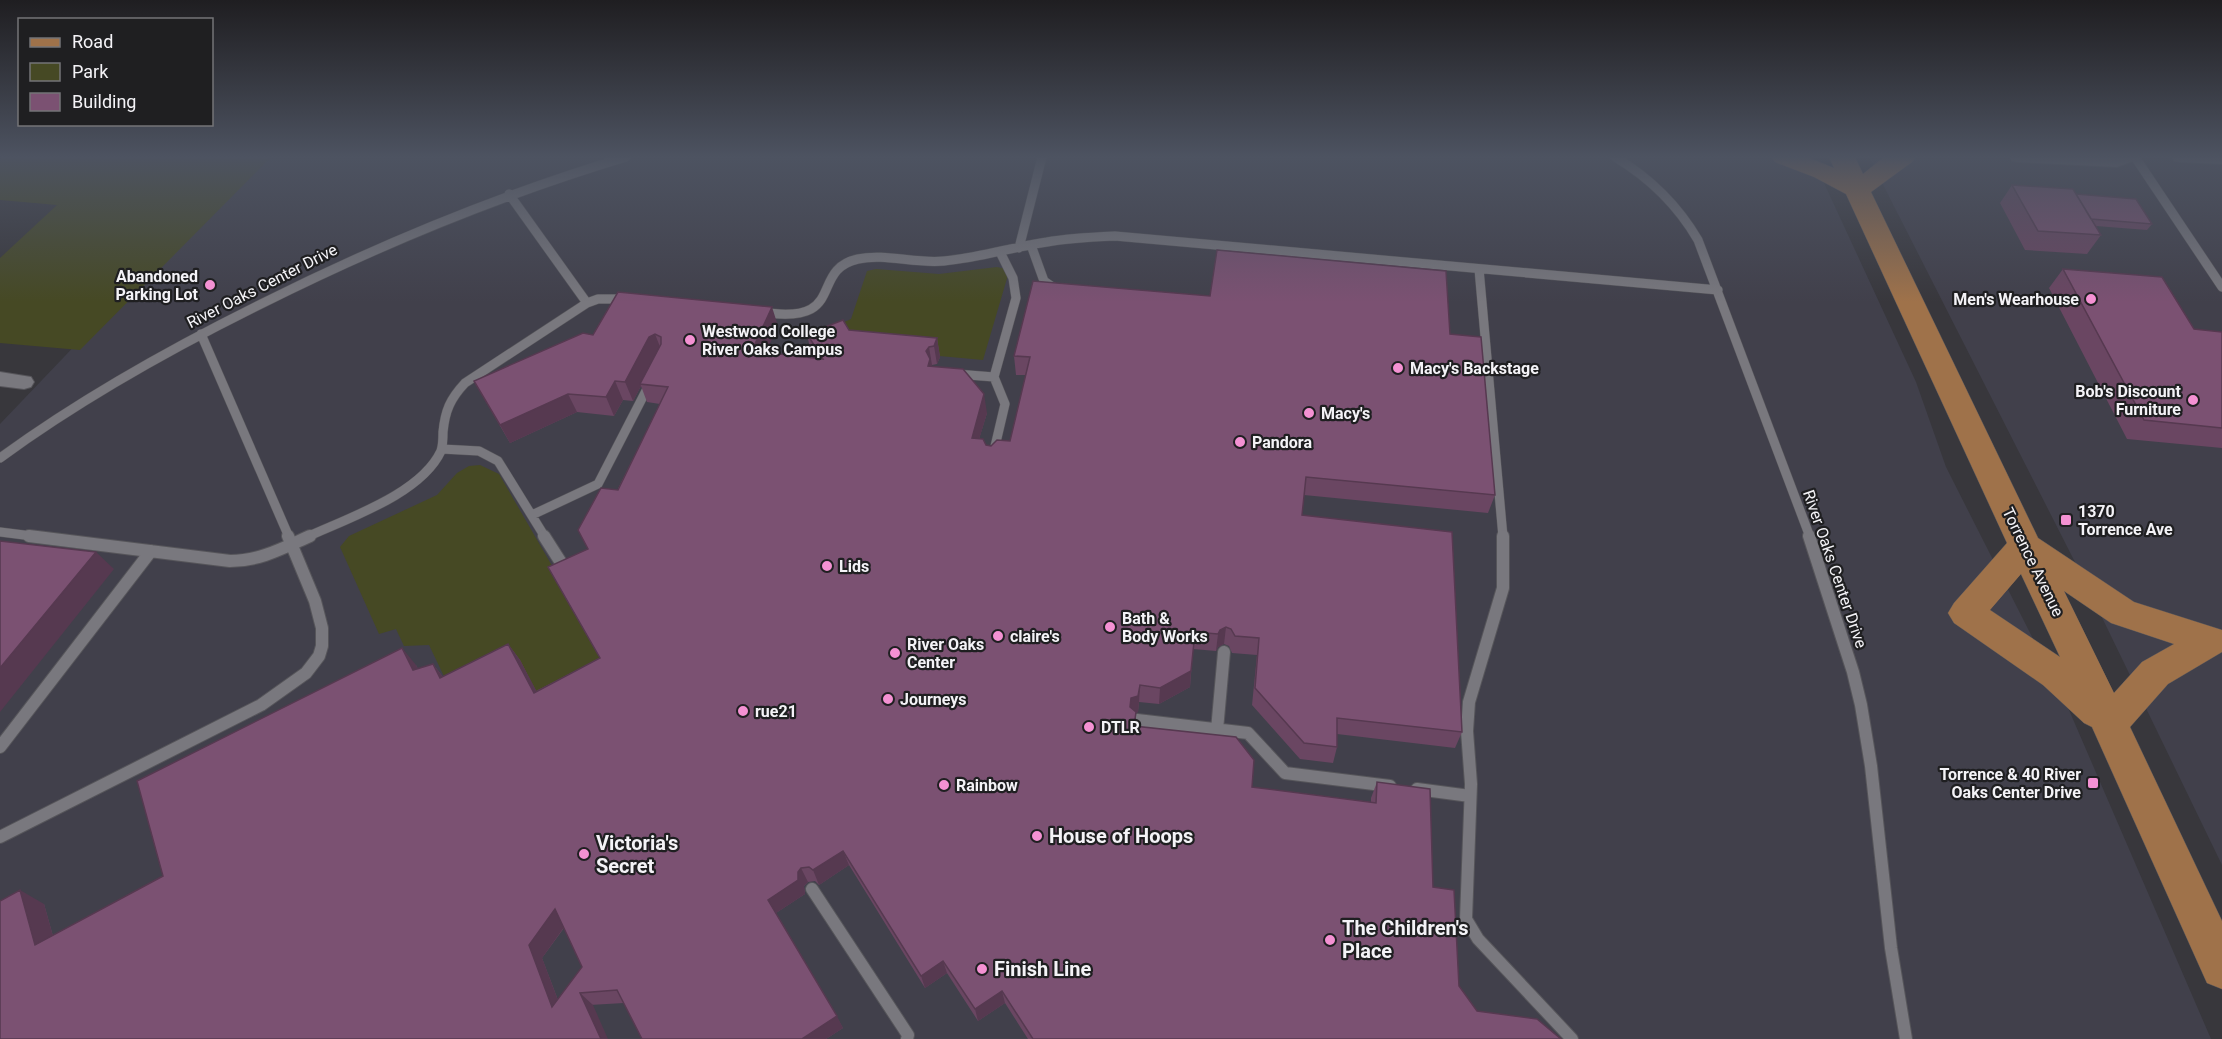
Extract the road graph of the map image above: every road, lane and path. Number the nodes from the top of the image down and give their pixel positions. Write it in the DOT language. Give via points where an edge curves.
graph roads {
  1 [pos="478,205"];
  2 [pos="517,205"];
  3 [pos="1030,205"];
  4 [pos="1676,205"];
  5 [pos="1865,205"];
  6 [pos="2167,205"];
  7 [pos="1031,245"];
  8 [pos="1019,248"];
  9 [pos="1000,252"];
  10 [pos="1479,269"];
  11 [pos="2222,287"];
  12 [pos="1718,290"];
  13 [pos="1067,293"];
  14 [pos="638,300"];
  15 [pos="587,303"];
  16 [pos="745,311"];
  17 [pos="201,334"];
  18 [pos="656,370"];
  19 [pos="947,373"];
  20 [pos="994,377"];
  21 [pos="0,379"];
  22 [pos="24,382"];
  23 [pos="442,449"];
  24 [pos="0,458"];
  25 [pos="992,458"];
  26 [pos="532,515"];
  27 [pos="0,532"];
  28 [pos="292,544"];
  29 [pos="2025,546"];
  30 [pos="151,551"];
  31 [pos="567,572"];
  32 [pos="1224,652"];
  33 [pos="1137,720"];
  34 [pos="2110,724"];
  35 [pos="1217,730"];
  36 [pos="0,747"];
  37 [pos="1470,796"];
  38 [pos="0,837"];
  39 [pos="812,889"];
  40 [pos="2222,968"];
  41 [pos="907,1039"];
  42 [pos="1572,1039"];
  43 [pos="1906,1039"];
  1 -- 17 [label="lane, River Oaks Center Drive" via="319,274"];
  2 -- 15 [label="lane"];
  3 -- 8 [label="lane"];
  4 -- 12 [label="lane, River Oaks Center Drive" via="1698,240"];
  5 -- 29 [label="main road, Torrence Avenue"];
  6 -- 11 [label="lane"];
  7 -- 8 [label="lane"];
  7 -- 10 [label="lane" via="1115,237"];
  7 -- 13 [label="lane" via="1044,281"];
  8 -- 9 [label="lane"];
  9 -- 16 [label="lane" via="949,261 850,261 832,274 823,299 812,311 789,315"];
  9 -- 20 [label="lane" via="1013,278 1016,298"];
  10 -- 12 [label="lane"];
  10 -- 37 [label="lane" via="1503,538 1503,579 1469,702"];
  12 -- 43 [label="lane, River Oaks Center Drive" via="1819,565 1861,705"];
  14 -- 15 [label="lane" via="598,299"];
  15 -- 23 [label="lane" via="465,383 445,411"];
  17 -- 24 [label="lane, River Oaks Center Drive" via="136,368"];
  17 -- 28 [label="lane"];
  18 -- 26 [label="lane" via="598,484"];
  19 -- 20 [label="lane"];
  20 -- 25 [label="lane" via="1005,404"];
  21 -- 22 [label="street"];
  23 -- 26 [label="lane" via="490,454 498,460"];
  23 -- 28 [label="lane" via="427,473 403,492"];
  26 -- 31 [label="lane"];
  27 -- 30 [label="lane"];
  28 -- 30 [label="lane" via="246,561"];
  28 -- 38 [label="lane" via="322,626 322,646 314,665 261,705"];
  29 -- 34 [label="main road, Torrence Avenue"];
  29 -- 34 [label="main road" via="1966,612 2056,674"];
  29 -- 34 [label="main road" via="2123,613 2211,641 2155,673"];
  30 -- 36 [label="lane"];
  32 -- 35 [label="lane"];
  33 -- 35 [label="lane"];
  34 -- 40 [label="main road, Torrence Avenue"];
  35 -- 37 [label="lane" via="1248,733 1285,773"];
  37 -- 42 [label="lane" via="1467,919 1478,939"];
  39 -- 41 [label="lane"];
}
